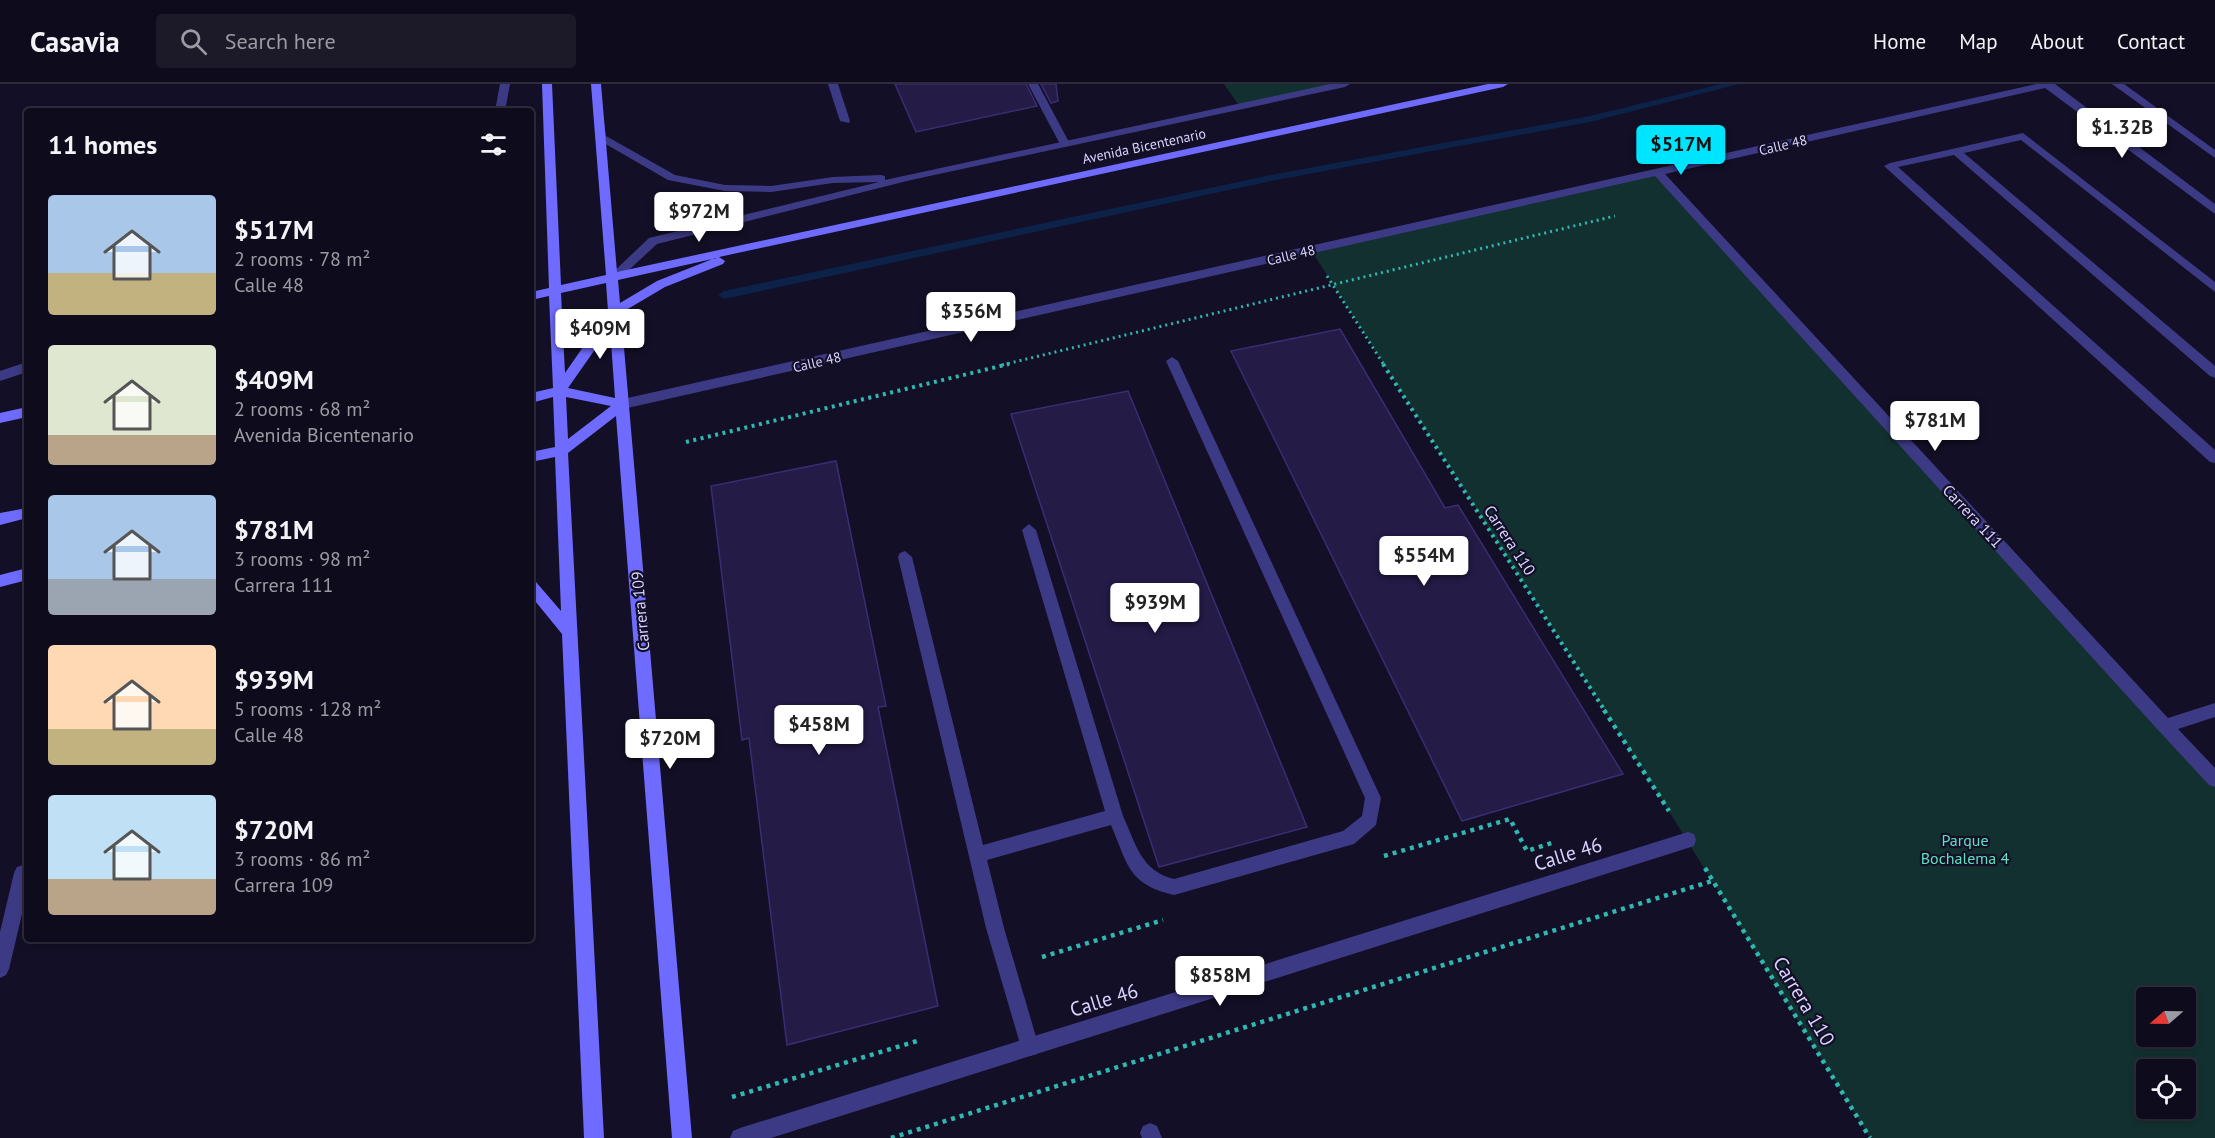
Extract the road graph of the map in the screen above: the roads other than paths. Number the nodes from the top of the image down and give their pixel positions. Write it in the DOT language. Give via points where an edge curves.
graph roads {
  1 [pos="505,84"];
  2 [pos="547,84"];
  3 [pos="596,84"];
  4 [pos="833,84"];
  5 [pos="1033,84"];
  6 [pos="1345,84"];
  7 [pos="1503,84"];
  8 [pos="2048,84"];
  9 [pos="2117,84"];
  10 [pos="501,108"];
  11 [pos="598,108"];
  12 [pos="845,121"];
  13 [pos="1065,144"];
  14 [pos="1956,151"];
  15 [pos="2215,155"];
  16 [pos="1658,173"];
  17 [pos="911,177"];
  18 [pos="2215,210"];
  19 [pos="791,237"];
  20 [pos="613,278"];
  21 [pos="2215,288"];
  22 [pos="555,291"];
  23 [pos="534,295"];
  24 [pos="615,311"];
  25 [pos="1172,361"];
  26 [pos="24,368"];
  27 [pos="2215,373"];
  28 [pos="0,376"];
  29 [pos="560,391"];
  30 [pos="534,397"];
  31 [pos="623,405"];
  32 [pos="24,413"];
  33 [pos="0,418"];
  34 [pos="562,451"];
  35 [pos="534,456"];
  36 [pos="2215,458"];
  37 [pos="24,514"];
  38 [pos="0,519"];
  39 [pos="1029,530"];
  40 [pos="905,556"];
  41 [pos="24,575"];
  42 [pos="0,581"];
  43 [pos="534,589"];
  44 [pos="569,631"];
  45 [pos="2215,710"];
  46 [pos="2165,726"];
  47 [pos="2215,780"];
  48 [pos="1115,816"];
  49 [pos="1688,840"];
  50 [pos="978,855"];
  51 [pos="23,873"];
  52 [pos="0,969"];
  53 [pos="1030,1047"];
  54 [pos="594,1138"];
  55 [pos="682,1138"];
  56 [pos="740,1138"];
  1 -- 10 [label="street"];
  2 -- 22 [label="main road"];
  3 -- 11 [label="main road, Carrera 109"];
  4 -- 12 [label="street"];
  5 -- 13 [label="street"];
  6 -- 13 [label="street"];
  7 -- 19 [label="main road, Avenida Bicentenario"];
  8 -- 16 [label="street, Calle 48"];
  8 -- 18 [label="street"];
  9 -- 15 [label="street"];
  11 -- 17 [label="street" via="600,137 672,178 725,188 771,189 833,180"];
  11 -- 20 [label="main road, Carrera 109"];
  13 -- 17 [label="street"];
  14 -- 21 [label="street" via="2023,135"];
  14 -- 27 [label="street"];
  14 -- 36 [label="street" via="1890,166"];
  16 -- 31 [label="street, Calle 48"];
  16 -- 46 [label="street, Carrera 111"];
  17 -- 20 [label="street" via="653,241"];
  19 -- 20 [label="main road, Avenida Bicentenario"];
  19 -- 24 [label="main road, Avenida Bicentenario" via="661,284"];
  20 -- 22 [label="main road"];
  20 -- 24 [label="main road, Carrera 109"];
  22 -- 23 [label="main road"];
  22 -- 29 [label="main road"];
  24 -- 29 [label="main road, Avenida Bicentenario"];
  24 -- 31 [label="main road, Carrera 109"];
  25 -- 48 [label="street" via="1373,798 1370,820 1347,838 1174,887 1154,882 1137,866"];
  26 -- 28 [label="street"];
  29 -- 30 [label="main road, Calle 48"];
  29 -- 31 [label="main road, Calle 48"];
  29 -- 34 [label="main road"];
  31 -- 34 [label="main road"];
  31 -- 55 [label="main road, Carrera 109"];
  32 -- 33 [label="main road"];
  34 -- 35 [label="main road"];
  34 -- 44 [label="main road"];
  37 -- 38 [label="main road"];
  39 -- 48 [label="street"];
  40 -- 50 [label="street"];
  41 -- 42 [label="main road"];
  43 -- 44 [label="main road"];
  44 -- 54 [label="main road"];
  45 -- 46 [label="street"];
  46 -- 47 [label="street, Carrera 111"];
  48 -- 50 [label="street"];
  49 -- 53 [label="street, Calle 46"];
  50 -- 53 [label="street"];
  51 -- 52 [label="street"];
  53 -- 56 [label="street, Calle 46"];
}
